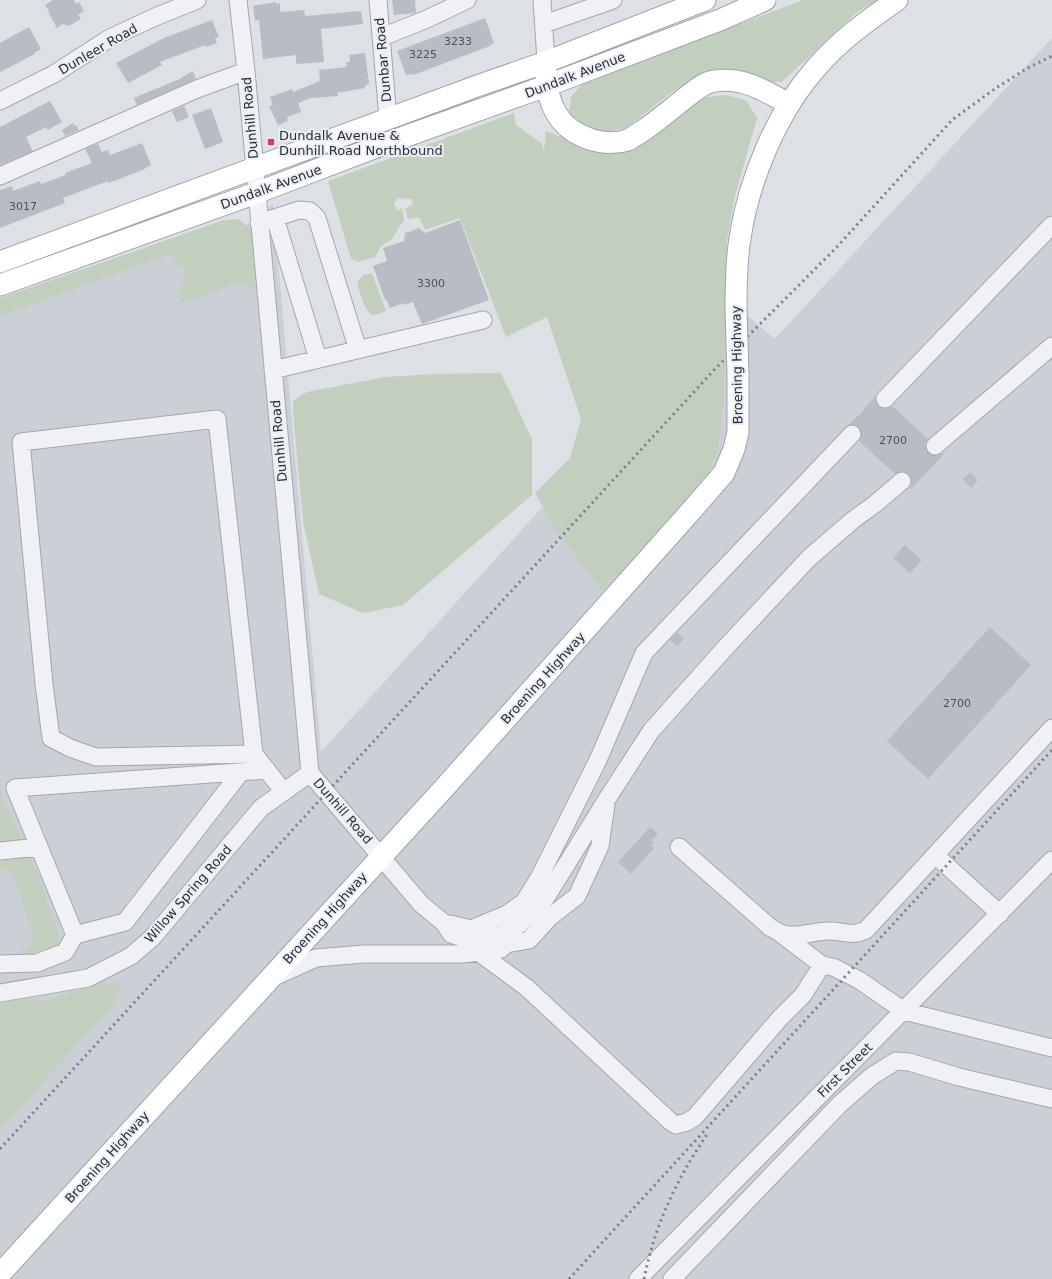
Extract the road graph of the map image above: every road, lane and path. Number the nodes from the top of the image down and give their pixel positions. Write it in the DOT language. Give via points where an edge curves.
graph roads {
  1 [pos="163,0"];
  2 [pos="197,0"];
  3 [pos="238,0"];
  4 [pos="378,0"];
  5 [pos="467,0"];
  6 [pos="542,0"];
  7 [pos="613,0"];
  8 [pos="705,0"];
  9 [pos="765,0"];
  10 [pos="897,0"];
  11 [pos="155,17"];
  12 [pos="544,24"];
  13 [pos="382,37"];
  14 [pos="546,62"];
  15 [pos="246,70"];
  16 [pos="546,86"];
  17 [pos="0,101"];
  18 [pos="789,104"];
  19 [pos="388,119"];
  20 [pos="254,169"];
  21 [pos="0,176"];
  22 [pos="256,193"];
  23 [pos="275,218"];
  24 [pos="259,223"];
  25 [pos="1052,225"];
  26 [pos="0,262"];
  27 [pos="0,285"];
  28 [pos="483,320"];
  29 [pos="1052,346"];
  30 [pos="358,350"];
  31 [pos="318,360"];
  32 [pos="273,370"];
  33 [pos="885,399"];
  34 [pos="852,434"];
  35 [pos="935,446"];
  36 [pos="902,481"];
  37 [pos="1052,728"];
  38 [pos="254,754"];
  39 [pos="267,770"];
  40 [pos="241,772"];
  41 [pos="310,773"];
  42 [pos="284,792"];
  43 [pos="607,799"];
  44 [pos="38,847"];
  45 [pos="679,847"];
  46 [pos="0,851"];
  47 [pos="935,855"];
  48 [pos="382,856"];
  49 [pos="1052,860"];
  50 [pos="1000,914"];
  51 [pos="780,933"];
  52 [pos="74,936"];
  53 [pos="474,941"];
  54 [pos="0,964"];
  55 [pos="822,965"];
  56 [pos="272,978"];
  57 [pos="0,993"];
  58 [pos="904,1010"];
  59 [pos="1052,1048"];
  60 [pos="1052,1100"];
  61 [pos="0,1274"];
  62 [pos="638,1279"];
  63 [pos="672,1279"];
  1 -- 11 [label="street"];
  2 -- 11 [label="street, Dunleer Road"];
  3 -- 15 [label="street, Dunhill Road"];
  4 -- 13 [label="street, Dunbar Road"];
  5 -- 13 [label="street"];
  6 -- 12 [label="street"];
  7 -- 12 [label="street"];
  8 -- 14 [label="main road, Dundalk Avenue"];
  9 -- 16 [label="main road, Dundalk Avenue" via="720,20"];
  10 -- 18 [label="main road, Broening Highway" via="866,21 839,45 816,68"];
  11 -- 17 [label="street, Dunleer Road" via="110,38 54,74"];
  12 -- 14 [label="street"];
  13 -- 19 [label="street, Dunbar Road"];
  14 -- 16 [label="main road"];
  14 -- 19 [label="main road, Dundalk Avenue"];
  15 -- 20 [label="street, Dunhill Road"];
  15 -- 21 [label="street"];
  16 -- 18 [label="main road" via="554,109 565,126 595,141 605,142 629,139 697,89 714,81 730,80 751,84"];
  16 -- 22 [label="main road, Dundalk Avenue"];
  18 -- 48 [label="main road, Broening Highway, bridge" via="767,148 746,209 740,238 736,272 738,432 724,473 692,512"];
  19 -- 20 [label="main road, Dundalk Avenue"];
  20 -- 22 [label="street, Dunhill Road"];
  20 -- 26 [label="main road, Dundalk Avenue"];
  22 -- 24 [label="street, Dunhill Road"];
  22 -- 27 [label="main road, Dundalk Avenue"];
  23 -- 24 [label="street"];
  23 -- 30 [label="street" via="299,210 310,211 317,218"];
  23 -- 31 [label="street"];
  24 -- 32 [label="street, Dunhill Road"];
  25 -- 33 [label="street"];
  28 -- 30 [label="street"];
  29 -- 35 [label="street"];
  30 -- 31 [label="street"];
  31 -- 32 [label="street"];
  32 -- 41 [label="street, Dunhill Road"];
  34 -- 53 [label="street" via="644,653 598,760 539,878 524,902"];
  36 -- 43 [label="street" via="809,558 726,647 651,731"];
  37 -- 47 [label="street"];
  38 -- 38 [label="street" via="217,419 20,442 51,738 70,748 96,756"];
  38 -- 39 [label="street"];
  39 -- 40 [label="street"];
  39 -- 42 [label="street"];
  40 -- 44 [label="street" via="15,788"];
  40 -- 52 [label="street" via="125,922"];
  41 -- 42 [label="street, Willow Spring Road"];
  41 -- 48 [label="street, Dunhill Road"];
  42 -- 57 [label="street, Willow Spring Road" via="261,808 153,937 131,956 88,978"];
  43 -- 53 [label="street" via="545,899 520,924 502,935"];
  43 -- 53 [label="street" via="600,846 577,896 550,917 529,940 506,944"];
  44 -- 46 [label="street"];
  44 -- 52 [label="street"];
  45 -- 51 [label="street"];
  47 -- 50 [label="street"];
  47 -- 51 [label="street" via="866,930 858,934 830,931 798,935"];
  48 -- 53 [label="street, Dunhill Road" via="421,904 444,923 451,934"];
  48 -- 56 [label="main road, Broening Highway"];
  49 -- 50 [label="street, First Street"];
  50 -- 58 [label="street, First Street"];
  51 -- 55 [label="street"];
  52 -- 54 [label="street" via="66,952 37,962"];
  53 -- 55 [label="street" via="676,1125 695,1117 803,995"];
  53 -- 56 [label="street" via="463,954 364,954 316,958"];
  55 -- 58 [label="street" via="859,980"];
  56 -- 61 [label="main road, Broening Highway"];
  58 -- 59 [label="street"];
  58 -- 62 [label="street, First Street"];
  60 -- 63 [label="street" via="910,1062 896,1061 872,1076 840,1104"];
}
